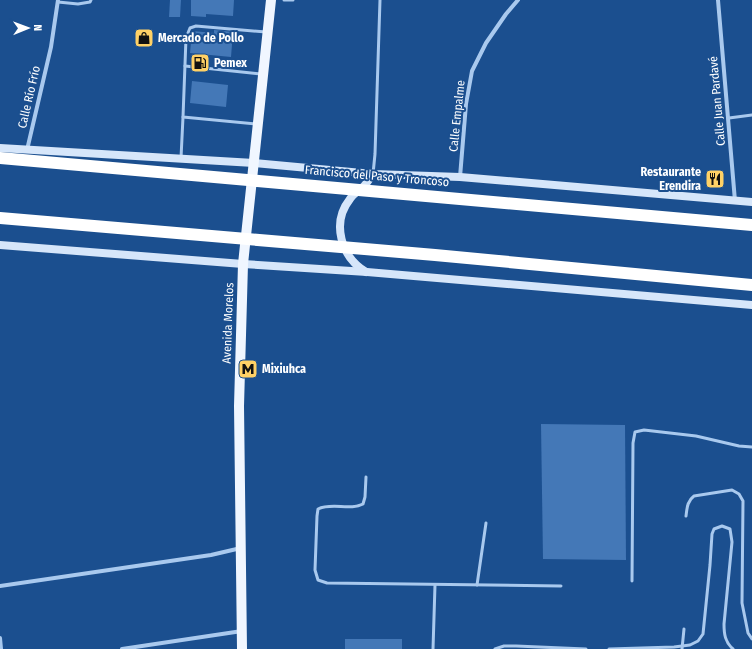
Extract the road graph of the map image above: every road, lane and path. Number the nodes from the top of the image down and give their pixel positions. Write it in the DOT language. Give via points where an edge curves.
graph roads {
  1 [pos="91,0"];
  2 [pos="271,0"];
  3 [pos="284,0"];
  4 [pos="293,0"];
  5 [pos="380,0"];
  6 [pos="518,0"];
  7 [pos="718,0"];
  8 [pos="58,1"];
  9 [pos="268,32"];
  10 [pos="185,66"];
  11 [pos="264,74"];
  12 [pos="752,116"];
  13 [pos="183,118"];
  14 [pos="729,118"];
  15 [pos="258,124"];
  16 [pos="0,148"];
  17 [pos="27,150"];
  18 [pos="0,158"];
  19 [pos="181,159"];
  20 [pos="254,163"];
  21 [pos="373,174"];
  22 [pos="460,177"];
  23 [pos="736,201"];
  24 [pos="752,202"];
  25 [pos="0,218"];
  26 [pos="752,225"];
  27 [pos="0,245"];
  28 [pos="243,264"];
  29 [pos="367,272"];
  30 [pos="752,285"];
  31 [pos="752,304"];
  32 [pos="752,447"];
  33 [pos="366,477"];
  34 [pos="686,516"];
  35 [pos="486,523"];
  36 [pos="241,548"];
  37 [pos="632,581"];
  38 [pos="435,585"];
  39 [pos="477,585"];
  40 [pos="0,586"];
  41 [pos="561,586"];
  42 [pos="684,629"];
  43 [pos="242,631"];
  44 [pos="0,638"];
  45 [pos="752,639"];
  46 [pos="682,647"];
  47 [pos="1,649"];
  48 [pos="122,649"];
  49 [pos="242,649"];
  50 [pos="432,649"];
  51 [pos="495,649"];
  52 [pos="586,649"];
  53 [pos="609,649"];
  54 [pos="733,649"];
  1 -- 8 [label="lane" via="78,4"];
  2 -- 9 [label="main road, Avenida Morelos"];
  3 -- 4 [label="lane"];
  5 -- 21 [label="lane"];
  6 -- 22 [label="street, Calle Empalme" via="486,43 472,71 466,104"];
  7 -- 14 [label="street, Calle Juan Pardavé"];
  8 -- 17 [label="street, Calle Río Frío" via="51,47"];
  9 -- 10 [label="lane" via="196,26 190,28 186,38"];
  9 -- 11 [label="main road, Avenida Morelos"];
  10 -- 11 [label="lane"];
  10 -- 13 [label="lane"];
  11 -- 15 [label="main road, Avenida Morelos"];
  12 -- 14 [label="lane"];
  13 -- 15 [label="lane"];
  13 -- 19 [label="lane"];
  14 -- 23 [label="street, Calle Juan Pardavé"];
  15 -- 20 [label="main road, Avenida Morelos"];
  16 -- 17 [label="main road, Francisco del Paso y Troncoso"];
  17 -- 19 [label="main road, Francisco del Paso y Troncoso"];
  18 -- 26 [label="highway, Francisco del Paso y Troncoso"];
  19 -- 20 [label="main road, Francisco del Paso y Troncoso"];
  20 -- 21 [label="main road, Francisco del Paso y Troncoso"];
  20 -- 28 [label="main road, Avenida Morelos"];
  21 -- 22 [label="main road, Francisco del Paso y Troncoso"];
  21 -- 29 [label="main road" via="344,207 340,227 347,253"];
  22 -- 23 [label="main road, Francisco del Paso y Troncoso"];
  23 -- 24 [label="main road, Francisco del Paso y Troncoso"];
  25 -- 30 [label="highway" via="428,254"];
  27 -- 28 [label="main road"];
  28 -- 29 [label="main road"];
  28 -- 36 [label="main road, Avenida Morelos" via="239,406"];
  29 -- 31 [label="main road"];
  32 -- 37 [label="lane" via="696,436 644,430 636,432 633,443"];
  33 -- 38 [label="lane" via="363,504 318,509 315,570 318,580 327,583"];
  34 -- 45 [label="lane" via="688,503 694,496 732,490 739,494 742,501 742,603 748,633"];
  35 -- 39 [label="lane"];
  36 -- 40 [label="street" via="211,555"];
  36 -- 43 [label="main road, Avenida Morelos"];
  38 -- 39 [label="lane"];
  38 -- 50 [label="lane"];
  39 -- 41 [label="lane"];
  42 -- 46 [label="lane"];
  43 -- 48 [label="street"];
  43 -- 49 [label="main road, Avenida Morelos"];
  44 -- 47 [label="street"];
  46 -- 53 [label="lane"];
  46 -- 54 [label="lane" via="698,641 703,634 712,534 714,529 722,526 730,529 732,542 724,637"];
  51 -- 52 [label="lane" via="504,646"];
}
